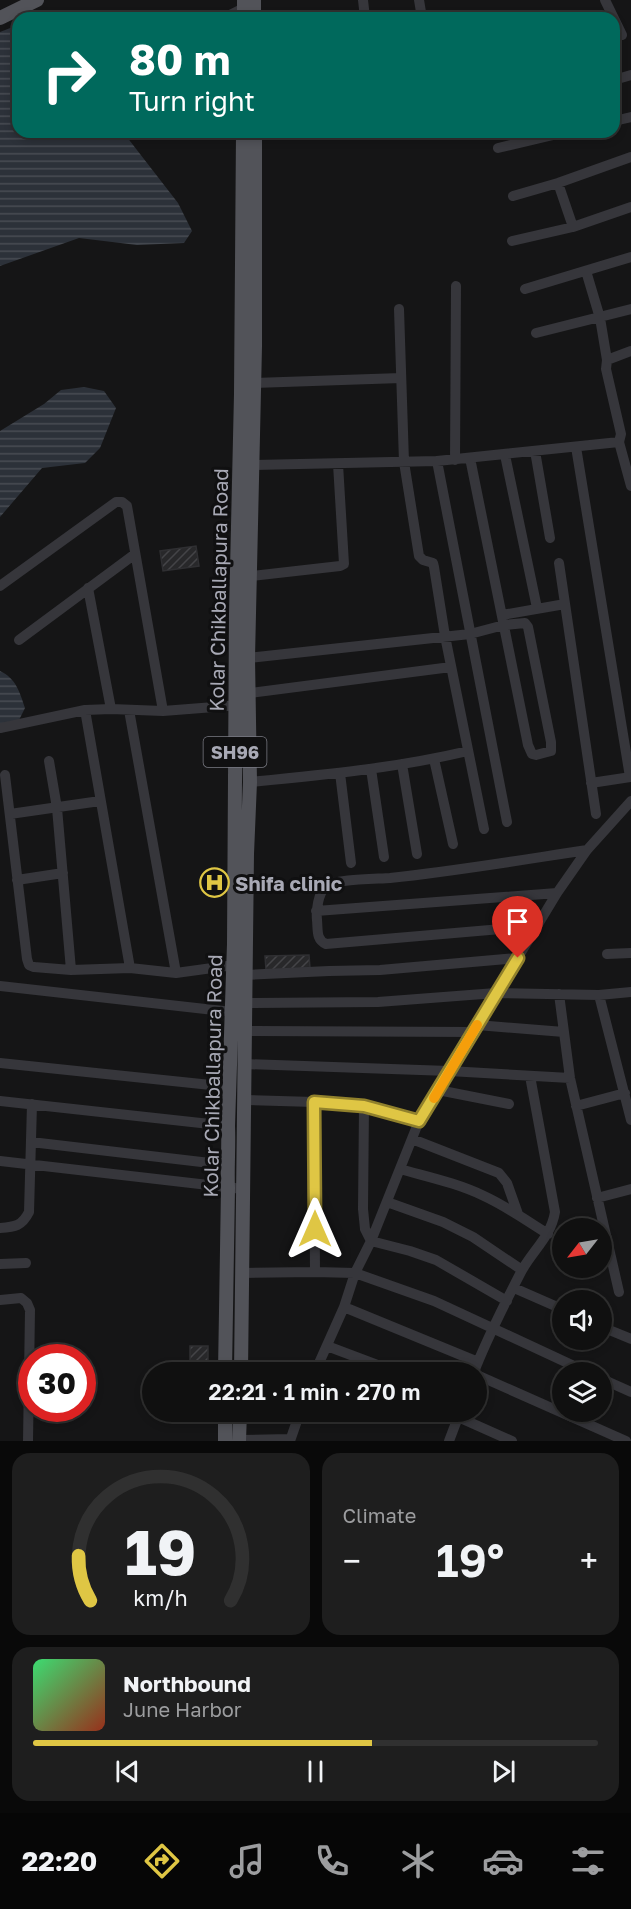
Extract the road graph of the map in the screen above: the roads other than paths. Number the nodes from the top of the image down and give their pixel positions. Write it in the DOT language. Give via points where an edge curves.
graph roads {
  1 [pos="33,2"];
  2 [pos="2,14"];
  3 [pos="243,138"];
  4 [pos="255,138"];
  5 [pos="541,138"];
  6 [pos="498,148"];
  7 [pos="631,157"];
  8 [pos="558,183"];
  9 [pos="513,195"];
  10 [pos="631,207"];
  11 [pos="573,227"];
  12 [pos="512,241"];
  13 [pos="631,257"];
  14 [pos="586,271"];
  15 [pos="456,286"];
  16 [pos="525,289"];
  17 [pos="399,309"];
  18 [pos="631,309"];
  19 [pos="600,318"];
  20 [pos="536,333"];
  21 [pos="631,351"];
  22 [pos="607,360"];
  23 [pos="401,378"];
  24 [pos="254,383"];
  25 [pos="619,442"];
  26 [pos="576,447"];
  27 [pos="535,452"];
  28 [pos="505,455"];
  29 [pos="470,458"];
  30 [pos="456,460"];
  31 [pos="437,461"];
  32 [pos="404,462"];
  33 [pos="338,464"];
  34 [pos="253,465"];
  35 [pos="631,486"];
  36 [pos="550,538"];
  37 [pos="135,554"];
  38 [pos="559,563"];
  39 [pos="243,577"];
  40 [pos="0,586"];
  41 [pos="88,588"];
  42 [pos="565,604"];
  43 [pos="537,608"];
  44 [pos="503,620"];
  45 [pos="470,634"];
  46 [pos="445,636"];
  47 [pos="19,640"];
  48 [pos="248,658"];
  49 [pos="451,667"];
  50 [pos="250,699"];
  51 [pos="235,705"];
  52 [pos="111,709"];
  53 [pos="85,710"];
  54 [pos="129,710"];
  55 [pos="164,711"];
  56 [pos="0,728"];
  57 [pos="468,751"];
  58 [pos="434,759"];
  59 [pos="49,760"];
  60 [pos="402,764"];
  61 [pos="371,769"];
  62 [pos="340,773"];
  63 [pos="6,775"];
  64 [pos="631,777"];
  65 [pos="250,782"];
  66 [pos="591,783"];
  67 [pos="100,801"];
  68 [pos="631,801"];
  69 [pos="57,808"];
  70 [pos="10,814"];
  71 [pos="596,814"];
  72 [pos="507,822"];
  73 [pos="484,829"];
  74 [pos="453,844"];
  75 [pos="587,850"];
  76 [pos="417,854"];
  77 [pos="384,857"];
  78 [pos="351,862"];
  79 [pos="63,873"];
  80 [pos="17,880"];
  81 [pos="557,892"];
  82 [pos="316,911"];
  83 [pos="537,926"];
  84 [pos="631,953"];
  85 [pos="607,954"];
  86 [pos="518,958"];
  87 [pos="234,964"];
  88 [pos="130,968"];
  89 [pos="71,970"];
  90 [pos="176,973"];
  91 [pos="245,975"];
  92 [pos="0,987"];
  93 [pos="631,992"];
  94 [pos="496,993"];
  95 [pos="559,994"];
  96 [pos="599,995"];
  97 [pos="236,1006"];
  98 [pos="475,1029"];
  99 [pos="244,1031"];
  100 [pos="564,1032"];
  101 [pos="0,1063"];
  102 [pos="244,1064"];
  103 [pos="449,1071"];
  104 [pos="530,1076"];
  105 [pos="570,1078"];
  106 [pos="230,1087"];
  107 [pos="438,1090"];
  108 [pos="625,1093"];
  109 [pos="244,1100"];
  110 [pos="0,1101"];
  111 [pos="314,1102"];
  112 [pos="32,1104"];
  113 [pos="509,1104"];
  114 [pos="364,1106"];
  115 [pos="576,1106"];
  116 [pos="630,1108"];
  117 [pos="631,1120"];
  118 [pos="419,1121"];
  119 [pos="228,1126"];
  120 [pos="412,1139"];
  121 [pos="31,1142"];
  122 [pos="0,1161"];
  123 [pos="30,1164"];
  124 [pos="227,1165"];
  125 [pos="400,1169"];
  126 [pos="235,1188"];
  127 [pos="631,1189"];
  128 [pos="597,1198"];
  129 [pos="387,1202"];
  130 [pos="518,1214"];
  131 [pos="0,1228"];
  132 [pos="548,1234"];
  133 [pos="371,1240"];
  134 [pos="26,1263"];
  135 [pos="0,1264"];
  136 [pos="522,1270"];
  137 [pos="315,1272"];
  138 [pos="242,1273"];
  139 [pos="355,1273"];
  140 [pos="514,1288"];
  141 [pos="619,1292"];
  142 [pos="0,1300"];
  143 [pos="507,1301"];
  144 [pos="552,1305"];
  145 [pos="344,1307"];
  146 [pos="491,1329"];
  147 [pos="612,1331"];
  148 [pos="631,1340"];
  149 [pos="327,1346"];
  150 [pos="226,1362"];
  151 [pos="241,1362"];
  152 [pos="320,1362"];
  153 [pos="369,1362"];
  154 [pos="459,1362"];
  155 [pos="479,1362"];
  156 [pos="565,1362"];
  157 [pos="487,1375"];
  158 [pos="612,1383"];
  159 [pos="631,1392"];
  160 [pos="227,1422"];
  161 [pos="237,1422"];
  162 [pos="296,1422"];
  163 [pos="456,1422"];
  164 [pos="475,1422"];
  165 [pos="290,1440"];
  166 [pos="28,1441"];
  167 [pos="230,1441"];
  168 [pos="449,1441"];
  169 [pos="512,1441"];
  170 [pos="626,1441"];
  1 -- 2 [label="main road"];
  3 -- 39 [label="main road, Kolar Chikballapura Road / SH96"];
  4 -- 24 [label="main road, Kolar Chikballapura Road / SH96"];
  5 -- 6 [label="street"];
  7 -- 8 [label="street"];
  8 -- 9 [label="street"];
  8 -- 11 [label="street"];
  10 -- 11 [label="street"];
  11 -- 12 [label="street"];
  13 -- 14 [label="street"];
  14 -- 16 [label="street"];
  14 -- 19 [label="street"];
  15 -- 30 [label="street"];
  17 -- 23 [label="street"];
  18 -- 19 [label="street"];
  19 -- 20 [label="street"];
  19 -- 22 [label="street"];
  21 -- 22 [label="street"];
  22 -- 25 [label="street" via="621,434"];
  23 -- 24 [label="street"];
  23 -- 32 [label="street"];
  24 -- 34 [label="main road, Kolar Chikballapura Road / SH96"];
  25 -- 26 [label="street"];
  25 -- 35 [label="street"];
  26 -- 27 [label="street"];
  26 -- 64 [label="street"];
  27 -- 28 [label="street"];
  27 -- 36 [label="street"];
  28 -- 29 [label="street"];
  28 -- 43 [label="street"];
  29 -- 30 [label="street"];
  29 -- 44 [label="street"];
  30 -- 31 [label="street"];
  31 -- 32 [label="street"];
  31 -- 45 [label="street"];
  32 -- 33 [label="street"];
  32 -- 46 [label="street" via="419,556 433,563"];
  33 -- 34 [label="street"];
  33 -- 39 [label="street" via="344,564"];
  34 -- 39 [label="main road, Kolar Chikballapura Road / SH96"];
  37 -- 40 [label="street" via="127,506 116,502"];
  37 -- 41 [label="street"];
  37 -- 55 [label="street"];
  38 -- 42 [label="street"];
  39 -- 48 [label="main road, Kolar Chikballapura Road / SH96"];
  39 -- 51 [label="main road, Kolar Chikballapura Road / SH96"];
  41 -- 47 [label="street"];
  41 -- 52 [label="street"];
  42 -- 43 [label="street"];
  42 -- 66 [label="street"];
  43 -- 44 [label="street"];
  44 -- 44 [label="street" via="527,624 551,742 549,752 532,754 528,745"];
  44 -- 45 [label="street"];
  45 -- 46 [label="street"];
  45 -- 72 [label="street"];
  46 -- 48 [label="street"];
  46 -- 49 [label="street"];
  48 -- 50 [label="main road, Kolar Chikballapura Road / SH96"];
  49 -- 50 [label="street"];
  49 -- 57 [label="street"];
  50 -- 51 [label="street"];
  50 -- 65 [label="main road, Kolar Chikballapura Road / SH96"];
  51 -- 55 [label="street"];
  51 -- 87 [label="main road, Kolar Chikballapura Road / SH96"];
  52 -- 53 [label="street"];
  52 -- 54 [label="street"];
  53 -- 56 [label="street"];
  53 -- 67 [label="street"];
  54 -- 55 [label="street"];
  54 -- 90 [label="street"];
  57 -- 58 [label="street"];
  57 -- 73 [label="street"];
  58 -- 60 [label="street"];
  58 -- 74 [label="street"];
  59 -- 69 [label="street"];
  60 -- 61 [label="street"];
  60 -- 76 [label="street"];
  61 -- 62 [label="street"];
  61 -- 77 [label="street"];
  62 -- 65 [label="street"];
  62 -- 78 [label="street"];
  63 -- 70 [label="street"];
  64 -- 66 [label="street"];
  65 -- 91 [label="main road, Kolar Chikballapura Road / SH96"];
  66 -- 71 [label="street"];
  67 -- 69 [label="street"];
  67 -- 88 [label="street"];
  68 -- 75 [label="street"];
  69 -- 70 [label="street"];
  69 -- 79 [label="street"];
  70 -- 80 [label="street"];
  75 -- 81 [label="street"];
  75 -- 82 [label="street" via="330,884 324,889"];
  79 -- 80 [label="street"];
  79 -- 89 [label="street"];
  80 -- 89 [label="street" via="29,965"];
  81 -- 82 [label="street"];
  81 -- 83 [label="street"];
  82 -- 83 [label="street" via="318,937 326,944"];
  83 -- 86 [label="street"];
  84 -- 85 [label="street"];
  86 -- 91 [label="street" via="380,970"];
  86 -- 94 [label="street"];
  87 -- 90 [label="street"];
  87 -- 97 [label="main road, Kolar Chikballapura Road / SH96"];
  88 -- 89 [label="street"];
  88 -- 90 [label="street"];
  91 -- 97 [label="main road, Kolar Chikballapura Road / SH96"];
  92 -- 97 [label="street"];
  93 -- 96 [label="street"];
  94 -- 95 [label="street"];
  94 -- 97 [label="street" via="378,1002"];
  94 -- 98 [label="street"];
  95 -- 96 [label="street"];
  95 -- 100 [label="street"];
  96 -- 108 [label="street"];
  97 -- 99 [label="main road, Kolar Chikballapura Road / SH96"];
  97 -- 106 [label="main road, Kolar Chikballapura Road / SH96"];
  98 -- 99 [label="street"];
  98 -- 100 [label="street"];
  98 -- 103 [label="street"];
  99 -- 102 [label="main road, Kolar Chikballapura Road / SH96"];
  100 -- 105 [label="street"];
  101 -- 106 [label="street"];
  102 -- 103 [label="street"];
  102 -- 109 [label="main road, Kolar Chikballapura Road / SH96"];
  103 -- 104 [label="street"];
  103 -- 107 [label="street"];
  104 -- 105 [label="street"];
  104 -- 132 [label="street" via="554,1200 553,1224"];
  105 -- 115 [label="street"];
  106 -- 119 [label="main road, Kolar Chikballapura Road / SH96"];
  107 -- 113 [label="street"];
  107 -- 118 [label="street"];
  108 -- 115 [label="street"];
  108 -- 116 [label="street"];
  109 -- 111 [label="street"];
  109 -- 126 [label="main road, Kolar Chikballapura Road / SH96"];
  110 -- 112 [label="street"];
  111 -- 114 [label="street"];
  111 -- 137 [label="street"];
  112 -- 119 [label="street"];
  112 -- 121 [label="street"];
  114 -- 118 [label="street"];
  114 -- 133 [label="street" via="363,1209 365,1229"];
  115 -- 128 [label="street"];
  116 -- 117 [label="street"];
  118 -- 120 [label="street"];
  119 -- 124 [label="main road, Kolar Chikballapura Road / SH96"];
  120 -- 125 [label="street"];
  120 -- 130 [label="street" via="499,1173 507,1183"];
  121 -- 123 [label="street"];
  121 -- 124 [label="street"];
  122 -- 123 [label="street"];
  123 -- 126 [label="street"];
  123 -- 131 [label="street" via="29,1212 25,1221"];
  124 -- 126 [label="main road, Kolar Chikballapura Road / SH96"];
  125 -- 129 [label="street"];
  125 -- 130 [label="street" via="453,1183"];
  126 -- 138 [label="main road, Kolar Chikballapura Road / SH96"];
  126 -- 150 [label="main road, Kolar Chikballapura Road / SH96"];
  127 -- 128 [label="street"];
  128 -- 141 [label="street"];
  129 -- 133 [label="street"];
  129 -- 136 [label="street" via="473,1237"];
  130 -- 132 [label="street"];
  132 -- 136 [label="street"];
  133 -- 139 [label="street"];
  133 -- 143 [label="street" via="436,1260"];
  134 -- 135 [label="street"];
  136 -- 140 [label="street"];
  137 -- 138 [label="street"];
  137 -- 139 [label="street"];
  138 -- 151 [label="main road, Kolar Chikballapura Road / SH96"];
  139 -- 145 [label="street"];
  139 -- 146 [label="street" via="424,1297"];
  140 -- 143 [label="street"];
  140 -- 144 [label="street"];
  142 -- 166 [label="street" via="21,1298 30,1310"];
  143 -- 146 [label="street"];
  145 -- 149 [label="street"];
  145 -- 154 [label="street"];
  146 -- 155 [label="street"];
  146 -- 156 [label="street"];
  147 -- 148 [label="street"];
  149 -- 152 [label="street"];
  149 -- 153 [label="street"];
  157 -- 170 [label="street"];
  158 -- 159 [label="street"];
  160 -- 167 [label="main road"];
  161 -- 167 [label="main road"];
  162 -- 165 [label="street"];
  163 -- 168 [label="street"];
  164 -- 169 [label="street"];
  165 -- 167 [label="street"];
}
